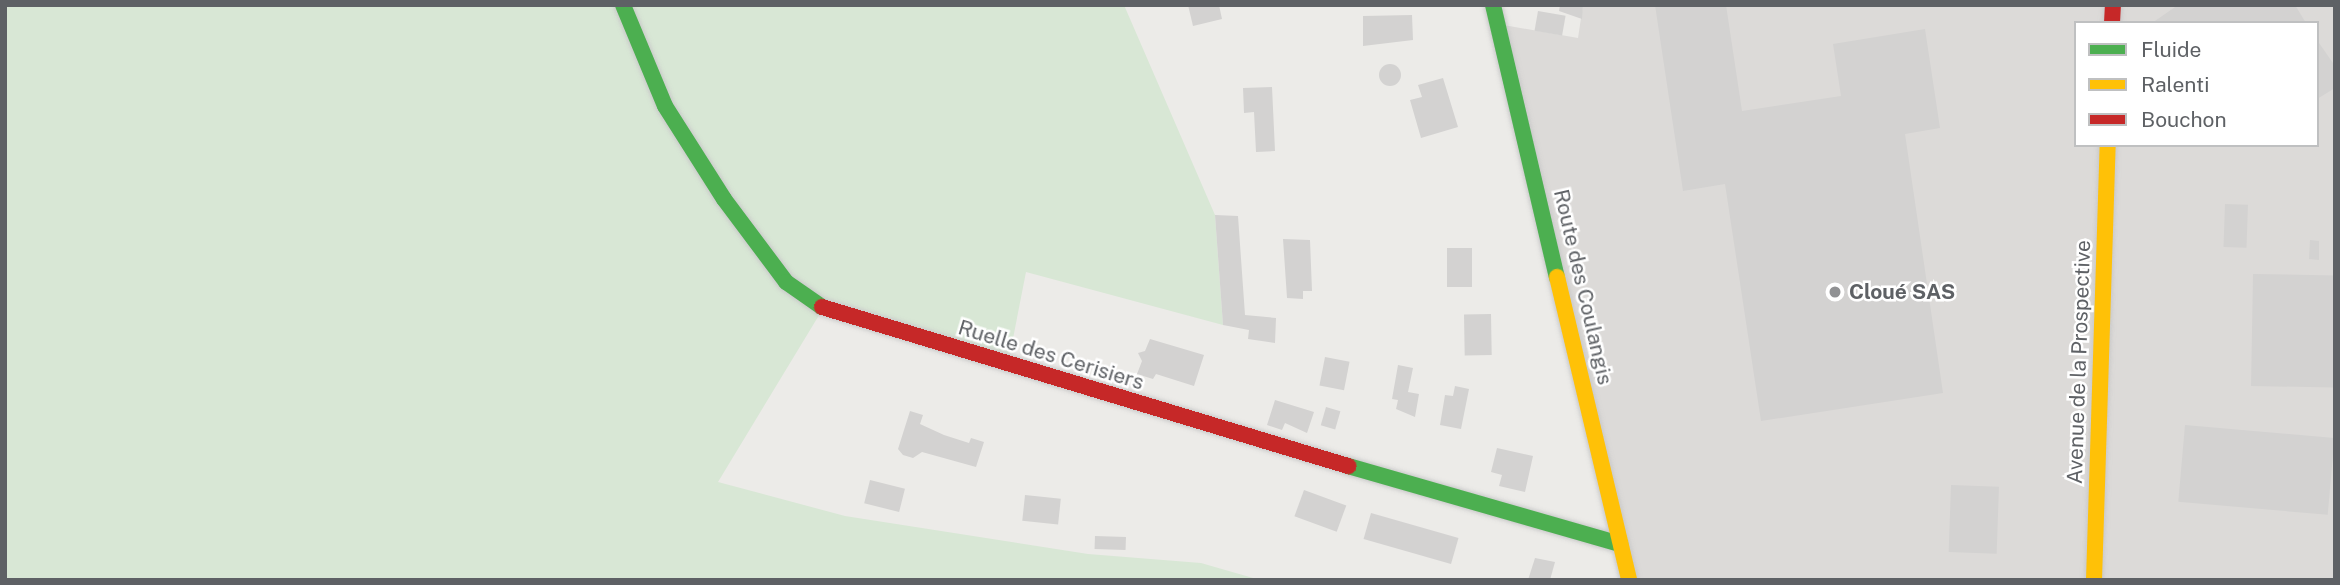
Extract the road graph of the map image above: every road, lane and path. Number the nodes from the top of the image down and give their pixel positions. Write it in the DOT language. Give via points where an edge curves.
graph roads {
  1 [pos="623,5"];
  2 [pos="1493,5"];
  3 [pos="2108,147"];
  4 [pos="1620,544"];
  5 [pos="1629,580"];
  6 [pos="2094,580"];
  1 -- 4 [label="street, Ruelle des Cerisiers" via="665,106 724,199 786,282 824,307 1583,537"];
  2 -- 4 [label="street, Route des Coulangis"];
  3 -- 6 [label="street, Avenue de la Prospective"];
  4 -- 5 [label="street, Route des Coulangis"];
}
